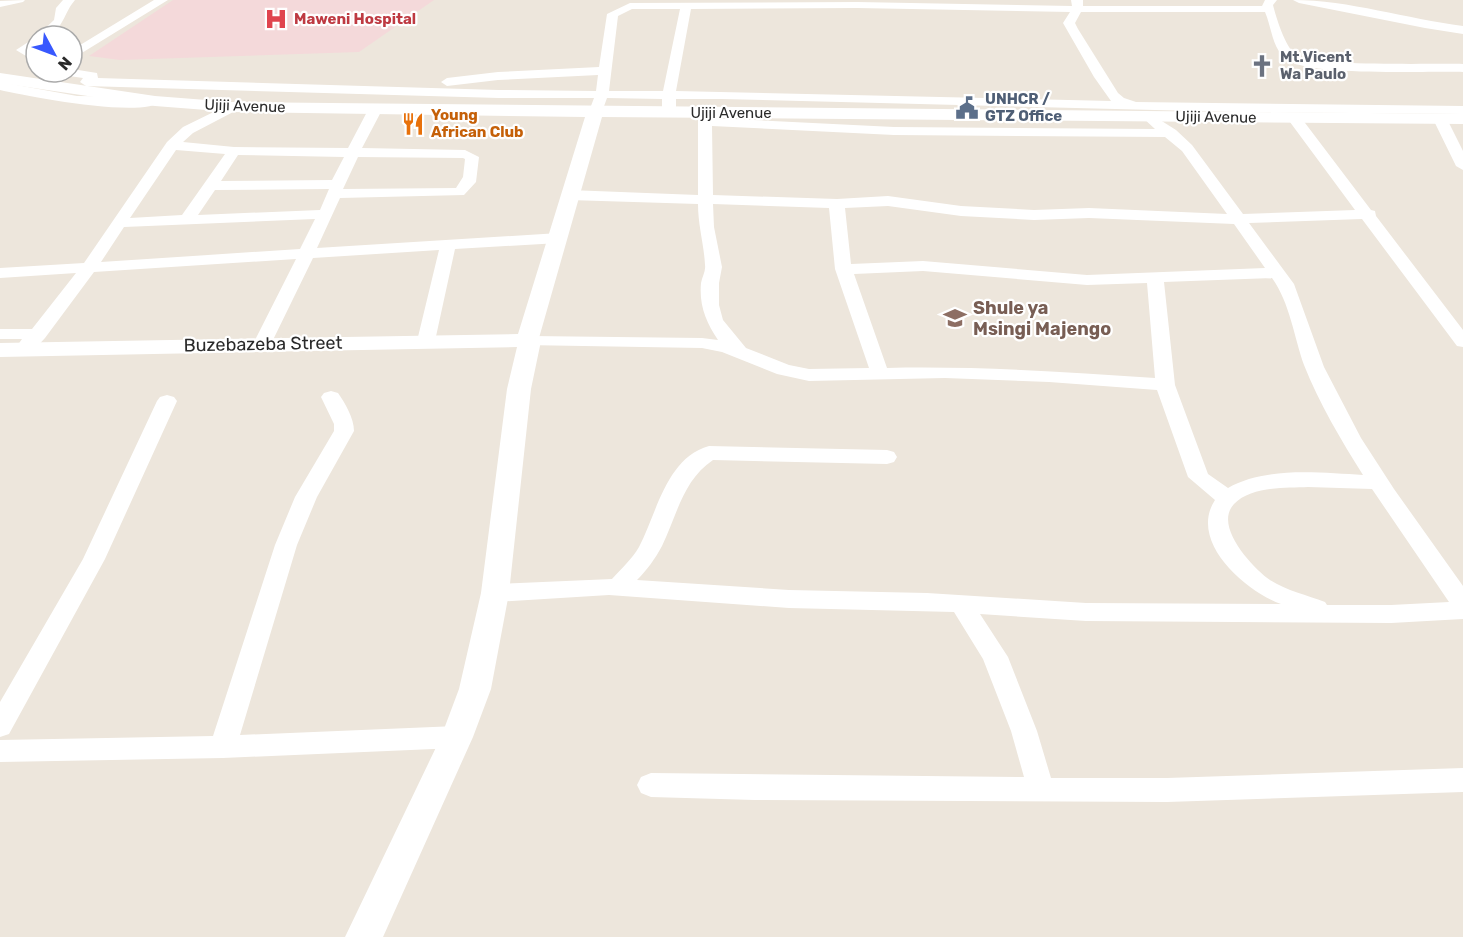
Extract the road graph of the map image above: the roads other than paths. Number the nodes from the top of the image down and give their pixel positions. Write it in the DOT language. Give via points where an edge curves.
graph roads {
  1 [pos="6,0"];
  2 [pos="19,0"];
  3 [pos="69,0"];
  4 [pos="162,0"];
  5 [pos="1299,0"];
  6 [pos="664,2"];
  7 [pos="857,3"];
  8 [pos="0,4"];
  9 [pos="684,4"];
  10 [pos="1270,4"];
  11 [pos="1078,5"];
  12 [pos="642,6"];
  13 [pos="56,24"];
  14 [pos="1463,30"];
  15 [pos="84,48"];
  16 [pos="1463,68"];
  17 [pos="605,71"];
  18 [pos="84,75"];
  19 [pos="0,78"];
  20 [pos="84,83"];
  21 [pos="83,84"];
  22 [pos="0,86"];
  23 [pos="80,86"];
  24 [pos="398,92"];
  25 [pos="669,95"];
  26 [pos="155,101"];
  27 [pos="599,104"];
  28 [pos="232,107"];
  29 [pos="375,110"];
  30 [pos="1463,110"];
  31 [pos="1143,111"];
  32 [pos="669,112"];
  33 [pos="705,117"];
  34 [pos="1294,118"];
  35 [pos="1440,119"];
  36 [pos="1463,119"];
  37 [pos="1171,133"];
  38 [pos="172,145"];
  39 [pos="234,151"];
  40 [pos="353,154"];
  41 [pos="1463,166"];
  42 [pos="209,186"];
  43 [pos="336,189"];
  44 [pos="569,195"];
  45 [pos="705,202"];
  46 [pos="837,204"];
  47 [pos="325,214"];
  48 [pos="1369,214"];
  49 [pos="1236,219"];
  50 [pos="187,220"];
  51 [pos="117,223"];
  52 [pos="559,238"];
  53 [pos="448,245"];
  54 [pos="306,252"];
  55 [pos="86,268"];
  56 [pos="843,268"];
  57 [pos="0,273"];
  58 [pos="1278,273"];
  59 [pos="1155,279"];
  60 [pos="0,334"];
  61 [pos="528,340"];
  62 [pos="32,341"];
  63 [pos="426,342"];
  64 [pos="1463,342"];
  65 [pos="261,344"];
  66 [pos="0,350"];
  67 [pos="741,353"];
  68 [pos="880,373"];
  69 [pos="1165,385"];
  70 [pos="331,397"];
  71 [pos="167,401"];
  72 [pos="887,457"];
  73 [pos="1378,482"];
  74 [pos="1226,497"];
  75 [pos="617,588"];
  76 [pos="495,593"];
  77 [pos="962,604"];
  78 [pos="1463,604"];
  79 [pos="1463,610"];
  80 [pos="1329,613"];
  81 [pos="0,726"];
  82 [pos="457,737"];
  83 [pos="224,747"];
  84 [pos="0,751"];
  85 [pos="1463,780"];
  86 [pos="651,785"];
  87 [pos="1041,790"];
  88 [pos="364,937"];
  1 -- 8 [label="street"];
  2 -- 8 [label="street"];
  3 -- 13 [label="street"];
  4 -- 15 [label="street"];
  5 -- 14 [label="street"];
  6 -- 9 [label="street"];
  6 -- 12 [label="street"];
  7 -- 9 [label="street"];
  7 -- 11 [label="street"];
  9 -- 12 [label="street"];
  9 -- 25 [label="street"];
  10 -- 11 [label="street"];
  10 -- 16 [label="street" via="1275,30 1298,62"];
  11 -- 31 [label="street" via="1069,23 1080,44 1116,99"];
  12 -- 17 [label="street" via="622,8 613,14"];
  17 -- 24 [label="street" via="498,76"];
  17 -- 27 [label="street"];
  18 -- 20 [label="street" via="93,76"];
  19 -- 23 [label="street, Ujiji Avenue"];
  21 -- 23 [label="street"];
  22 -- 26 [label="street" via="65,100"];
  23 -- 24 [label="street" via="314,87"];
  23 -- 26 [label="street, Ujiji Avenue"];
  24 -- 27 [label="street"];
  25 -- 27 [label="street"];
  25 -- 31 [label="street"];
  25 -- 32 [label="street"];
  26 -- 28 [label="street, Ujiji Avenue"];
  27 -- 29 [label="street, Ujiji Avenue"];
  27 -- 32 [label="street, Ujiji Avenue"];
  27 -- 44 [label="street"];
  28 -- 29 [label="street, Ujiji Avenue"];
  28 -- 38 [label="street" via="188,130"];
  29 -- 40 [label="street"];
  30 -- 31 [label="street"];
  31 -- 33 [label="street, Ujiji Avenue"];
  31 -- 34 [label="street, Ujiji Avenue"];
  31 -- 37 [label="street"];
  32 -- 33 [label="street, Ujiji Avenue"];
  33 -- 37 [label="street" via="894,131"];
  33 -- 45 [label="street"];
  34 -- 35 [label="street, Ujiji Avenue"];
  34 -- 48 [label="street"];
  35 -- 36 [label="street, Ujiji Avenue"];
  35 -- 41 [label="street"];
  37 -- 49 [label="street" via="1202,167"];
  38 -- 39 [label="street"];
  38 -- 51 [label="street"];
  39 -- 40 [label="street"];
  39 -- 42 [label="street"];
  40 -- 43 [label="street"];
  40 -- 43 [label="street" via="465,153 472,158 470,179 463,189 451,193"];
  42 -- 43 [label="street"];
  42 -- 50 [label="street"];
  43 -- 47 [label="street"];
  44 -- 45 [label="street"];
  44 -- 52 [label="street"];
  45 -- 46 [label="street"];
  45 -- 67 [label="street" via="714,267 710,305 714,320"];
  46 -- 49 [label="street" via="888,201 1034,215 1089,213"];
  46 -- 56 [label="street" via="836,227"];
  47 -- 50 [label="street"];
  47 -- 54 [label="street"];
  48 -- 49 [label="street"];
  48 -- 64 [label="street"];
  49 -- 58 [label="street"];
  50 -- 51 [label="street"];
  51 -- 55 [label="street"];
  52 -- 53 [label="street"];
  52 -- 61 [label="street"];
  53 -- 54 [label="street"];
  53 -- 63 [label="street"];
  54 -- 55 [label="street"];
  54 -- 65 [label="street" via="290,292"];
  55 -- 57 [label="street"];
  55 -- 62 [label="street" via="72,292"];
  56 -- 59 [label="street" via="923,266 1087,280"];
  56 -- 68 [label="street"];
  58 -- 59 [label="street"];
  58 -- 73 [label="street" via="1296,306 1320,380"];
  59 -- 69 [label="street"];
  60 -- 62 [label="street"];
  61 -- 63 [label="street, Buzebazeba Street"];
  61 -- 67 [label="street" via="702,343"];
  61 -- 76 [label="street"];
  62 -- 65 [label="street, Buzebazeba Street"];
  62 -- 66 [label="street, Buzebazeba Street"];
  63 -- 65 [label="street, Buzebazeba Street"];
  67 -- 68 [label="street" via="809,375"];
  68 -- 69 [label="street" via="1049,376"];
  69 -- 74 [label="street" via="1199,477"];
  70 -- 83 [label="street" via="344,431 306,496 286,545"];
  71 -- 81 [label="street" via="94,559"];
  72 -- 75 [label="street" via="709,453 686,470 648,551"];
  73 -- 74 [label="street" via="1279,483 1259,485"];
  73 -- 78 [label="street"];
  74 -- 80 [label="street" via="1218,506 1218,525 1223,543 1239,564 1262,586"];
  75 -- 76 [label="street"];
  75 -- 77 [label="street" via="789,599"];
  76 -- 82 [label="street" via="474,689"];
  77 -- 80 [label="street" via="1086,612"];
  77 -- 87 [label="street" via="999,667"];
  79 -- 80 [label="street"];
  82 -- 83 [label="street"];
  82 -- 88 [label="street"];
  83 -- 84 [label="street"];
  85 -- 87 [label="street"];
  86 -- 87 [label="street"];
}
